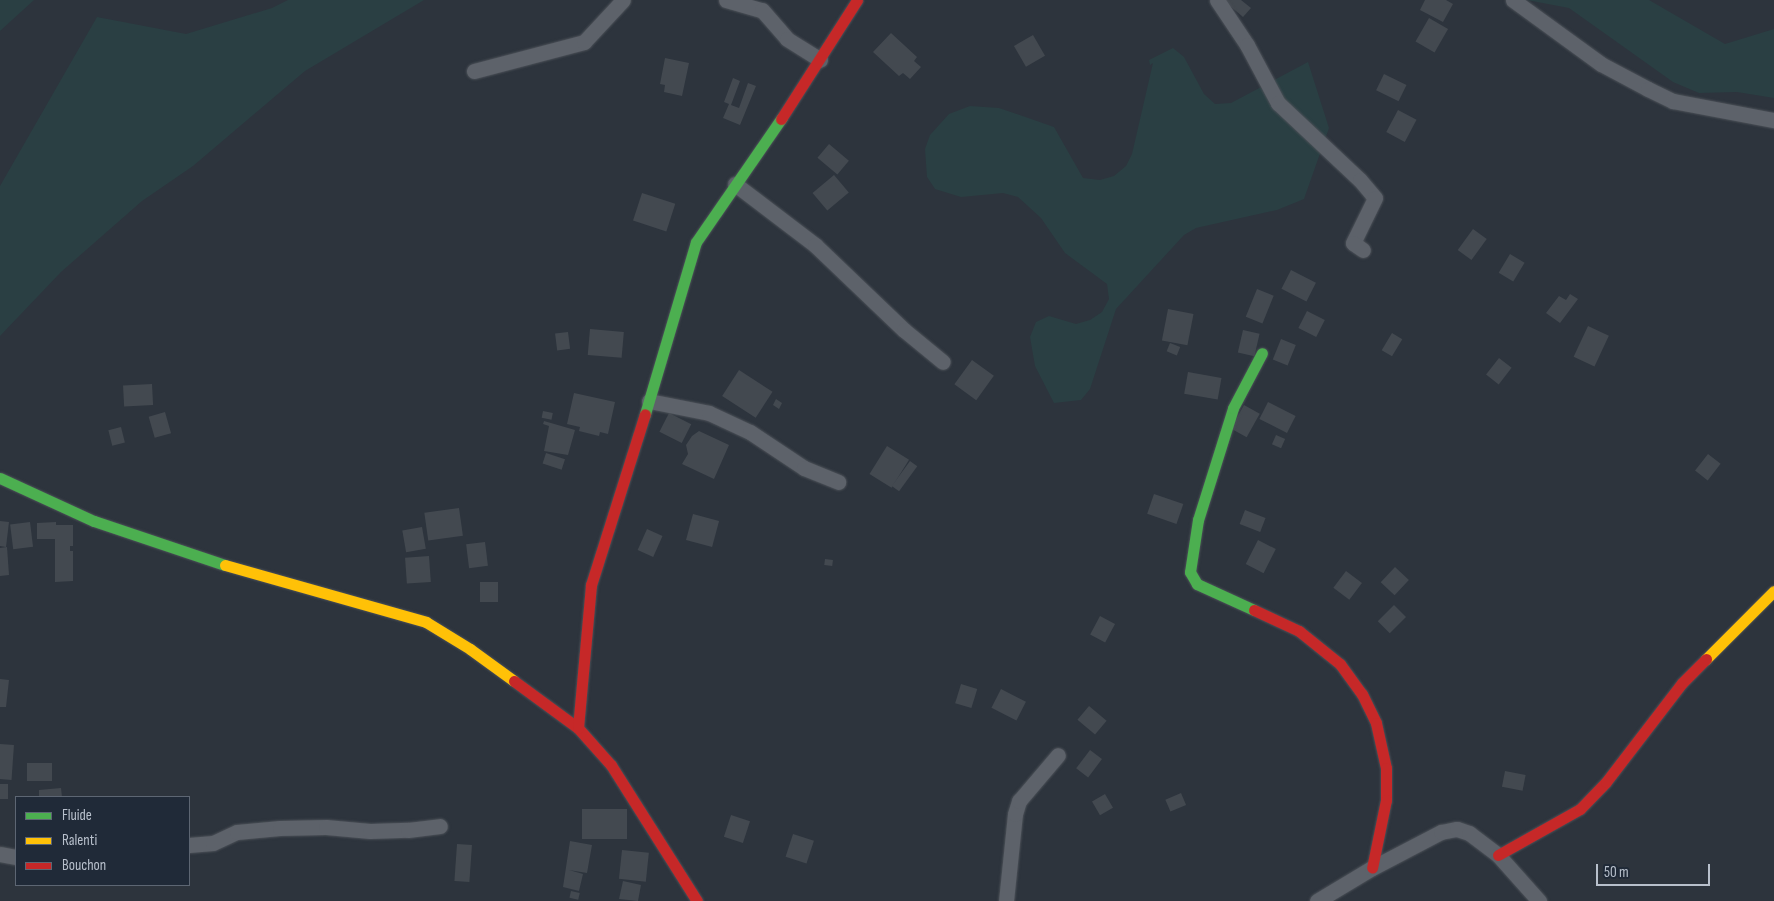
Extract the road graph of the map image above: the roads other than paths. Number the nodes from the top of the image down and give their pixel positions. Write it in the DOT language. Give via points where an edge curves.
graph roads {
  1 [pos="623,0"];
  2 [pos="726,0"];
  3 [pos="857,0"];
  4 [pos="1216,0"];
  5 [pos="1513,0"];
  6 [pos="820,60"];
  7 [pos="474,71"];
  8 [pos="1774,120"];
  9 [pos="735,184"];
  10 [pos="1363,250"];
  11 [pos="1262,353"];
  12 [pos="943,362"];
  13 [pos="650,400"];
  14 [pos="0,478"];
  15 [pos="838,482"];
  16 [pos="1774,592"];
  17 [pos="578,728"];
  18 [pos="1058,755"];
  19 [pos="440,826"];
  20 [pos="190,844"];
  21 [pos="0,854"];
  22 [pos="1498,855"];
  23 [pos="15,857"];
  24 [pos="1372,868"];
  25 [pos="697,901"];
  26 [pos="1006,901"];
  27 [pos="1318,901"];
  28 [pos="1539,901"];
  1 -- 7 [label="street" via="584,42"];
  2 -- 6 [label="street" via="762,10 787,39"];
  3 -- 6 [label="street"];
  4 -- 10 [label="street" via="1247,44 1278,103 1375,198 1353,242"];
  5 -- 8 [label="street" via="1601,64 1674,101"];
  6 -- 9 [label="street"];
  9 -- 12 [label="street" via="814,245"];
  9 -- 13 [label="street" via="696,242"];
  11 -- 24 [label="street" via="1233,408 1198,520 1190,572 1197,584 1299,631 1340,664 1362,694 1376,723 1386,768 1386,800"];
  13 -- 15 [label="street" via="709,413 750,432 804,468"];
  13 -- 17 [label="street" via="591,585"];
  14 -- 17 [label="street" via="94,522 191,554 426,622 470,649"];
  16 -- 22 [label="street" via="1682,683 1606,782 1580,809"];
  17 -- 25 [label="street" via="611,765"];
  18 -- 26 [label="street" via="1019,801"];
  19 -- 20 [label="street" via="370,831 326,827 280,828 237,832 213,843"];
  21 -- 23 [label="street"];
  22 -- 24 [label="street" via="1469,833 1457,829 1441,832"];
  22 -- 28 [label="street"];
  24 -- 27 [label="street"];
}
